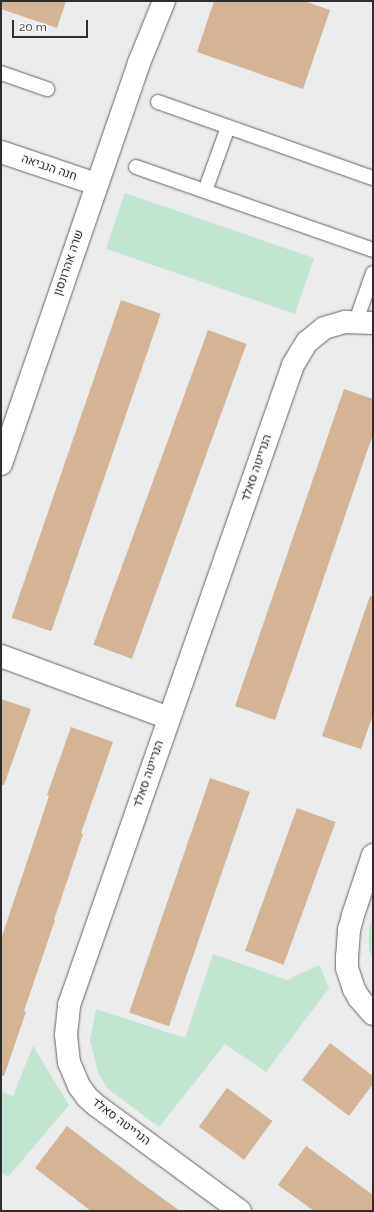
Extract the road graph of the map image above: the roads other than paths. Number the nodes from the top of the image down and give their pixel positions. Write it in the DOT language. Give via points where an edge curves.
graph roads {
  1 [pos="149,1"];
  2 [pos="164,1"];
  3 [pos="139,63"];
  4 [pos="1,73"];
  5 [pos="47,89"];
  6 [pos="158,102"];
  7 [pos="228,127"];
  8 [pos="1,152"];
  9 [pos="136,167"];
  10 [pos="373,178"];
  11 [pos="96,184"];
  12 [pos="205,191"];
  13 [pos="373,250"];
  14 [pos="373,273"];
  15 [pos="364,322"];
  16 [pos="2,459"];
  17 [pos="1,656"];
  18 [pos="169,718"];
  19 [pos="373,855"];
  20 [pos="373,1014"];
  21 [pos="240,1211"];
  1 -- 3 [label="street, שרה אהרונסון"];
  2 -- 3 [label="street, שרה אהרונסון"];
  3 -- 11 [label="street, שרה אהרונסון"];
  4 -- 5 [label="lane"];
  6 -- 7 [label="lane"];
  7 -- 10 [label="lane"];
  7 -- 12 [label="lane"];
  8 -- 11 [label="street, חנה הנביאה"];
  9 -- 12 [label="lane"];
  11 -- 16 [label="street, שרה אהרונסון"];
  12 -- 13 [label="lane"];
  14 -- 15 [label="lane"];
  15 -- 18 [label="street, הנרייטה סאלד" via="334,324 315,334 299,352"];
  17 -- 18 [label="street"];
  18 -- 21 [label="street, הנרייטה סאלד" via="73,989 67,1021 67,1050 73,1075 97,1106"];
  19 -- 20 [label="street" via="353,915 346,956 354,989"];
}
